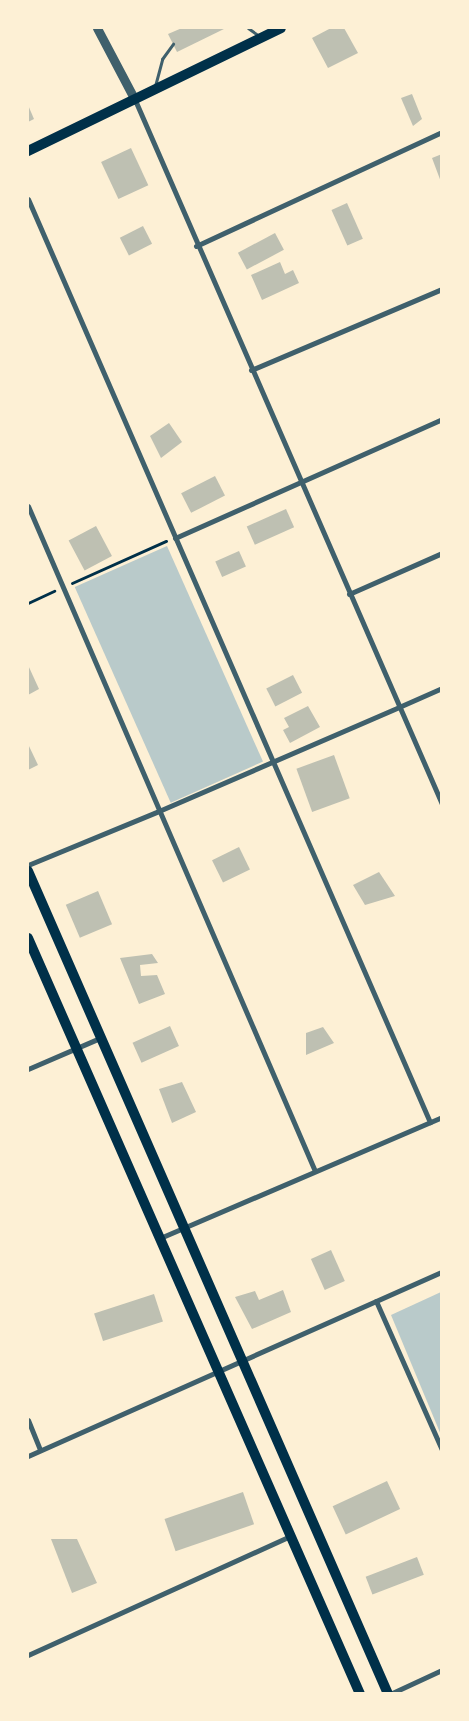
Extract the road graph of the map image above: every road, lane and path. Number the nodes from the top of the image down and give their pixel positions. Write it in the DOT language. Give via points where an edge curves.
graph roads {
  1 [pos="97,28"];
  2 [pos="248,28"];
  3 [pos="282,28"];
  4 [pos="261,38"];
  5 [pos="173,44"];
  6 [pos="154,90"];
  7 [pos="135,100"];
  8 [pos="442,132"];
  9 [pos="28,151"];
  10 [pos="28,199"];
  11 [pos="196,246"];
  12 [pos="442,289"];
  13 [pos="251,370"];
  14 [pos="442,420"];
  15 [pos="299,480"];
  16 [pos="28,506"];
  17 [pos="175,538"];
  18 [pos="442,553"];
  19 [pos="62,587"];
  20 [pos="349,594"];
  21 [pos="28,603"];
  22 [pos="442,688"];
  23 [pos="399,707"];
  24 [pos="273,762"];
  25 [pos="442,804"];
  26 [pos="159,811"];
  27 [pos="28,865"];
  28 [pos="28,872"];
  29 [pos="28,938"];
  30 [pos="100,1038"];
  31 [pos="77,1048"];
  32 [pos="28,1069"];
  33 [pos="442,1117"];
  34 [pos="430,1122"];
  35 [pos="315,1172"];
  36 [pos="184,1228"];
  37 [pos="159,1239"];
  38 [pos="442,1272"];
  39 [pos="376,1301"];
  40 [pos="243,1361"];
  41 [pos="218,1372"];
  42 [pos="28,1420"];
  43 [pos="40,1450"];
  44 [pos="442,1450"];
  45 [pos="28,1456"];
  46 [pos="290,1536"];
  47 [pos="28,1655"];
  48 [pos="442,1670"];
  49 [pos="360,1694"];
  50 [pos="389,1694"];
  1 -- 7 [label="street"];
  2 -- 4 [label="lane"];
  3 -- 4 [label="main road"];
  4 -- 6 [label="main road"];
  5 -- 6 [label="lane" via="162,59"];
  6 -- 7 [label="main road"];
  7 -- 9 [label="main road"];
  7 -- 11 [label="street"];
  8 -- 11 [label="street"];
  10 -- 17 [label="street"];
  11 -- 13 [label="street"];
  12 -- 13 [label="street"];
  13 -- 15 [label="street"];
  14 -- 15 [label="street"];
  15 -- 17 [label="street"];
  15 -- 20 [label="street"];
  16 -- 19 [label="street"];
  17 -- 19 [label="path"];
  17 -- 24 [label="street"];
  18 -- 20 [label="street"];
  19 -- 21 [label="path"];
  19 -- 26 [label="street"];
  20 -- 23 [label="street"];
  22 -- 23 [label="street"];
  23 -- 24 [label="street"];
  23 -- 25 [label="street"];
  24 -- 26 [label="street"];
  24 -- 34 [label="street"];
  26 -- 27 [label="street"];
  26 -- 35 [label="street"];
  28 -- 30 [label="main road"];
  29 -- 31 [label="main road"];
  30 -- 31 [label="street"];
  30 -- 36 [label="main road"];
  31 -- 32 [label="street"];
  31 -- 37 [label="main road"];
  33 -- 34 [label="street"];
  34 -- 35 [label="street"];
  35 -- 36 [label="street"];
  36 -- 37 [label="street"];
  36 -- 40 [label="main road"];
  37 -- 41 [label="main road"];
  38 -- 39 [label="street"];
  39 -- 40 [label="street"];
  39 -- 44 [label="street"];
  40 -- 41 [label="street"];
  40 -- 50 [label="main road"];
  41 -- 43 [label="street"];
  41 -- 46 [label="main road"];
  42 -- 43 [label="street"];
  43 -- 45 [label="street"];
  46 -- 47 [label="street"];
  46 -- 49 [label="main road"];
  48 -- 50 [label="street"];
}
